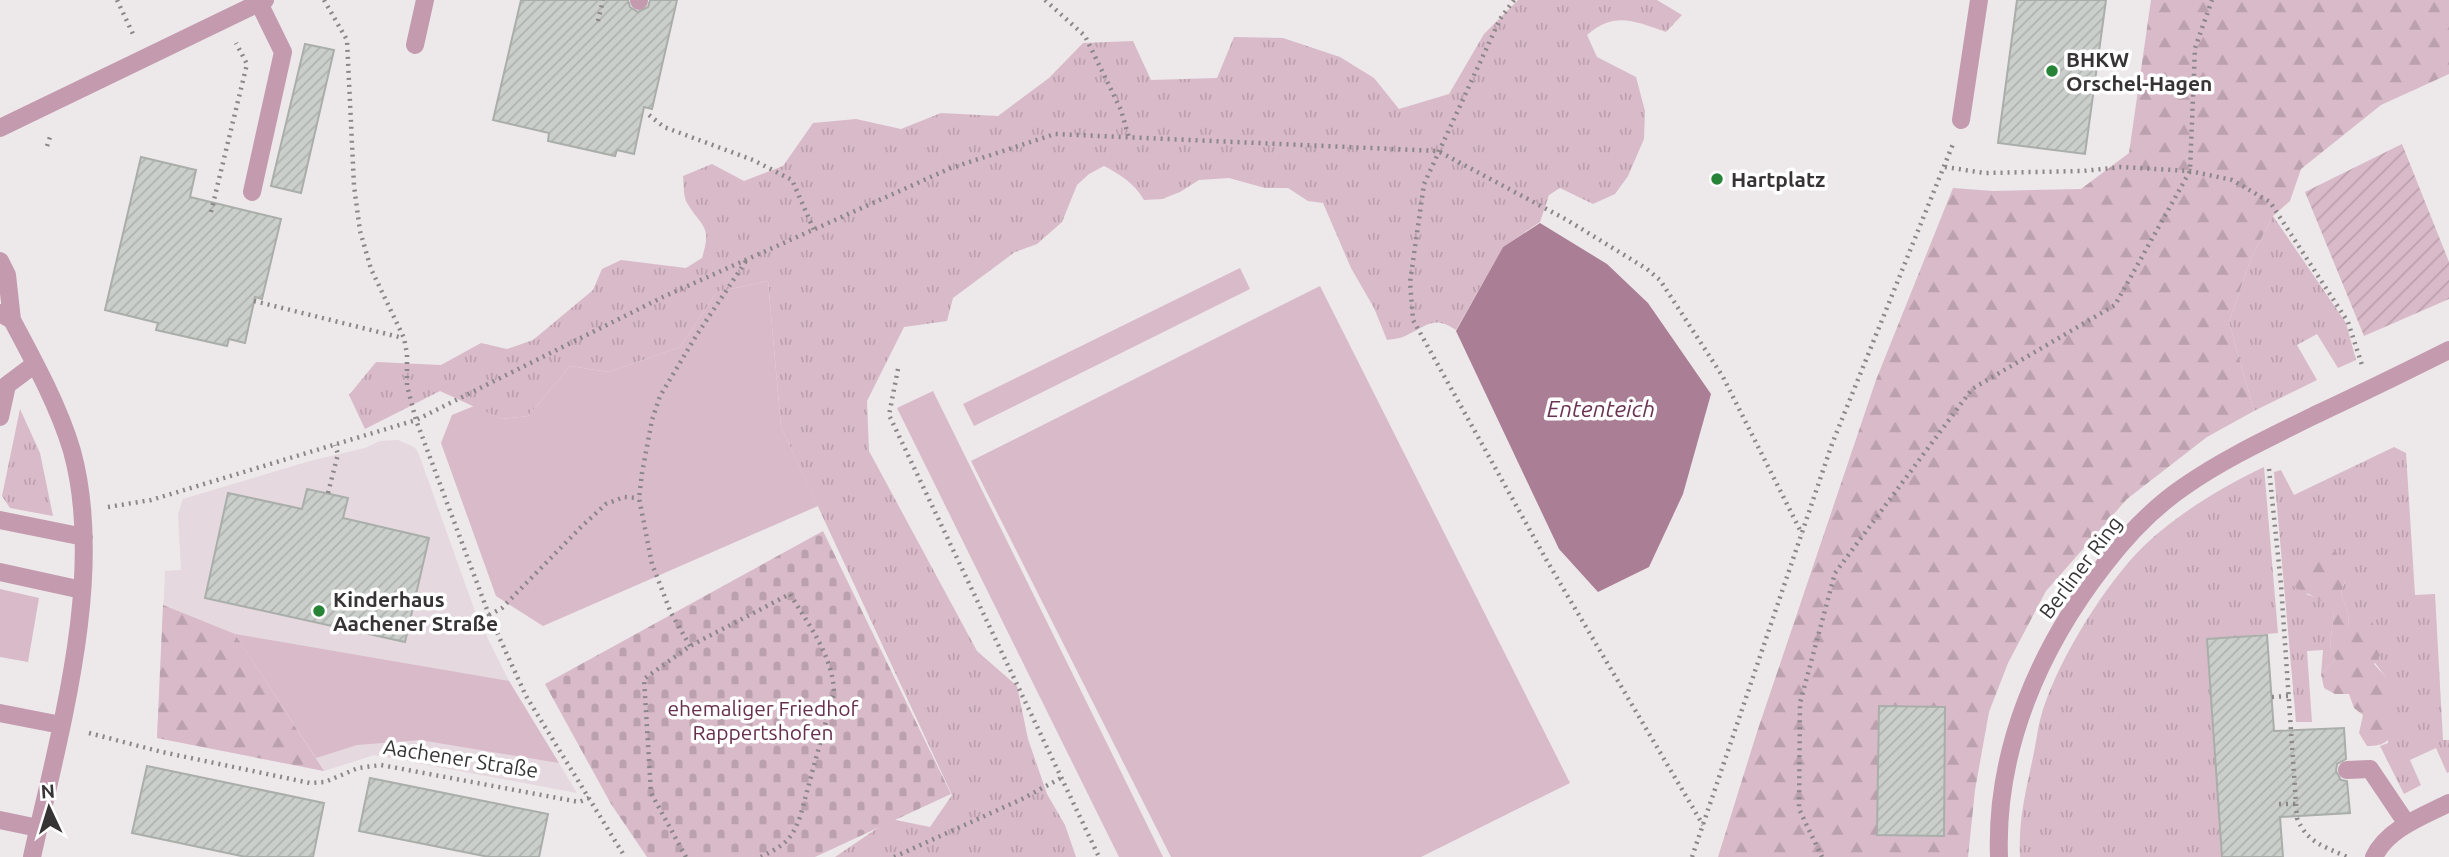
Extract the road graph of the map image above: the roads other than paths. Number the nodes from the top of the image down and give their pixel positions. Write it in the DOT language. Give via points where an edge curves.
graph roads {
  1 [pos="425,0"];
  2 [pos="1979,0"];
  3 [pos="262,1"];
  4 [pos="415,45"];
  5 [pos="1961,120"];
  6 [pos="0,128"];
  7 [pos="252,192"];
  8 [pos="0,261"];
  9 [pos="6,317"];
  10 [pos="2449,350"];
  11 [pos="35,364"];
  12 [pos="0,417"];
  13 [pos="0,520"];
  14 [pos="84,537"];
  15 [pos="0,572"];
  16 [pos="82,590"];
  17 [pos="0,713"];
  18 [pos="61,725"];
  19 [pos="2347,770"];
  20 [pos="2449,803"];
  21 [pos="0,820"];
  22 [pos="2407,824"];
  23 [pos="38,828"];
  24 [pos="32,857"];
  25 [pos="1999,857"];
  26 [pos="2374,857"];
  1 -- 4 [label="street"];
  2 -- 5 [label="street"];
  3 -- 6 [label="street"];
  3 -- 7 [label="street" via="283,52"];
  8 -- 9 [label="street" via="7,275"];
  9 -- 11 [label="street"];
  10 -- 25 [label="street, Berliner Ring" via="2259,443 2185,486 2127,536 2058,631 2021,713 2001,804"];
  11 -- 12 [label="street" via="7,384"];
  11 -- 14 [label="street" via="71,449"];
  13 -- 14 [label="street"];
  14 -- 16 [label="street"];
  15 -- 16 [label="street"];
  16 -- 18 [label="street"];
  17 -- 18 [label="street"];
  18 -- 23 [label="street"];
  19 -- 22 [label="street" via="2370,769"];
  20 -- 22 [label="street"];
  21 -- 23 [label="street"];
  22 -- 26 [label="street" via="2387,839"];
  23 -- 24 [label="street"];
}
